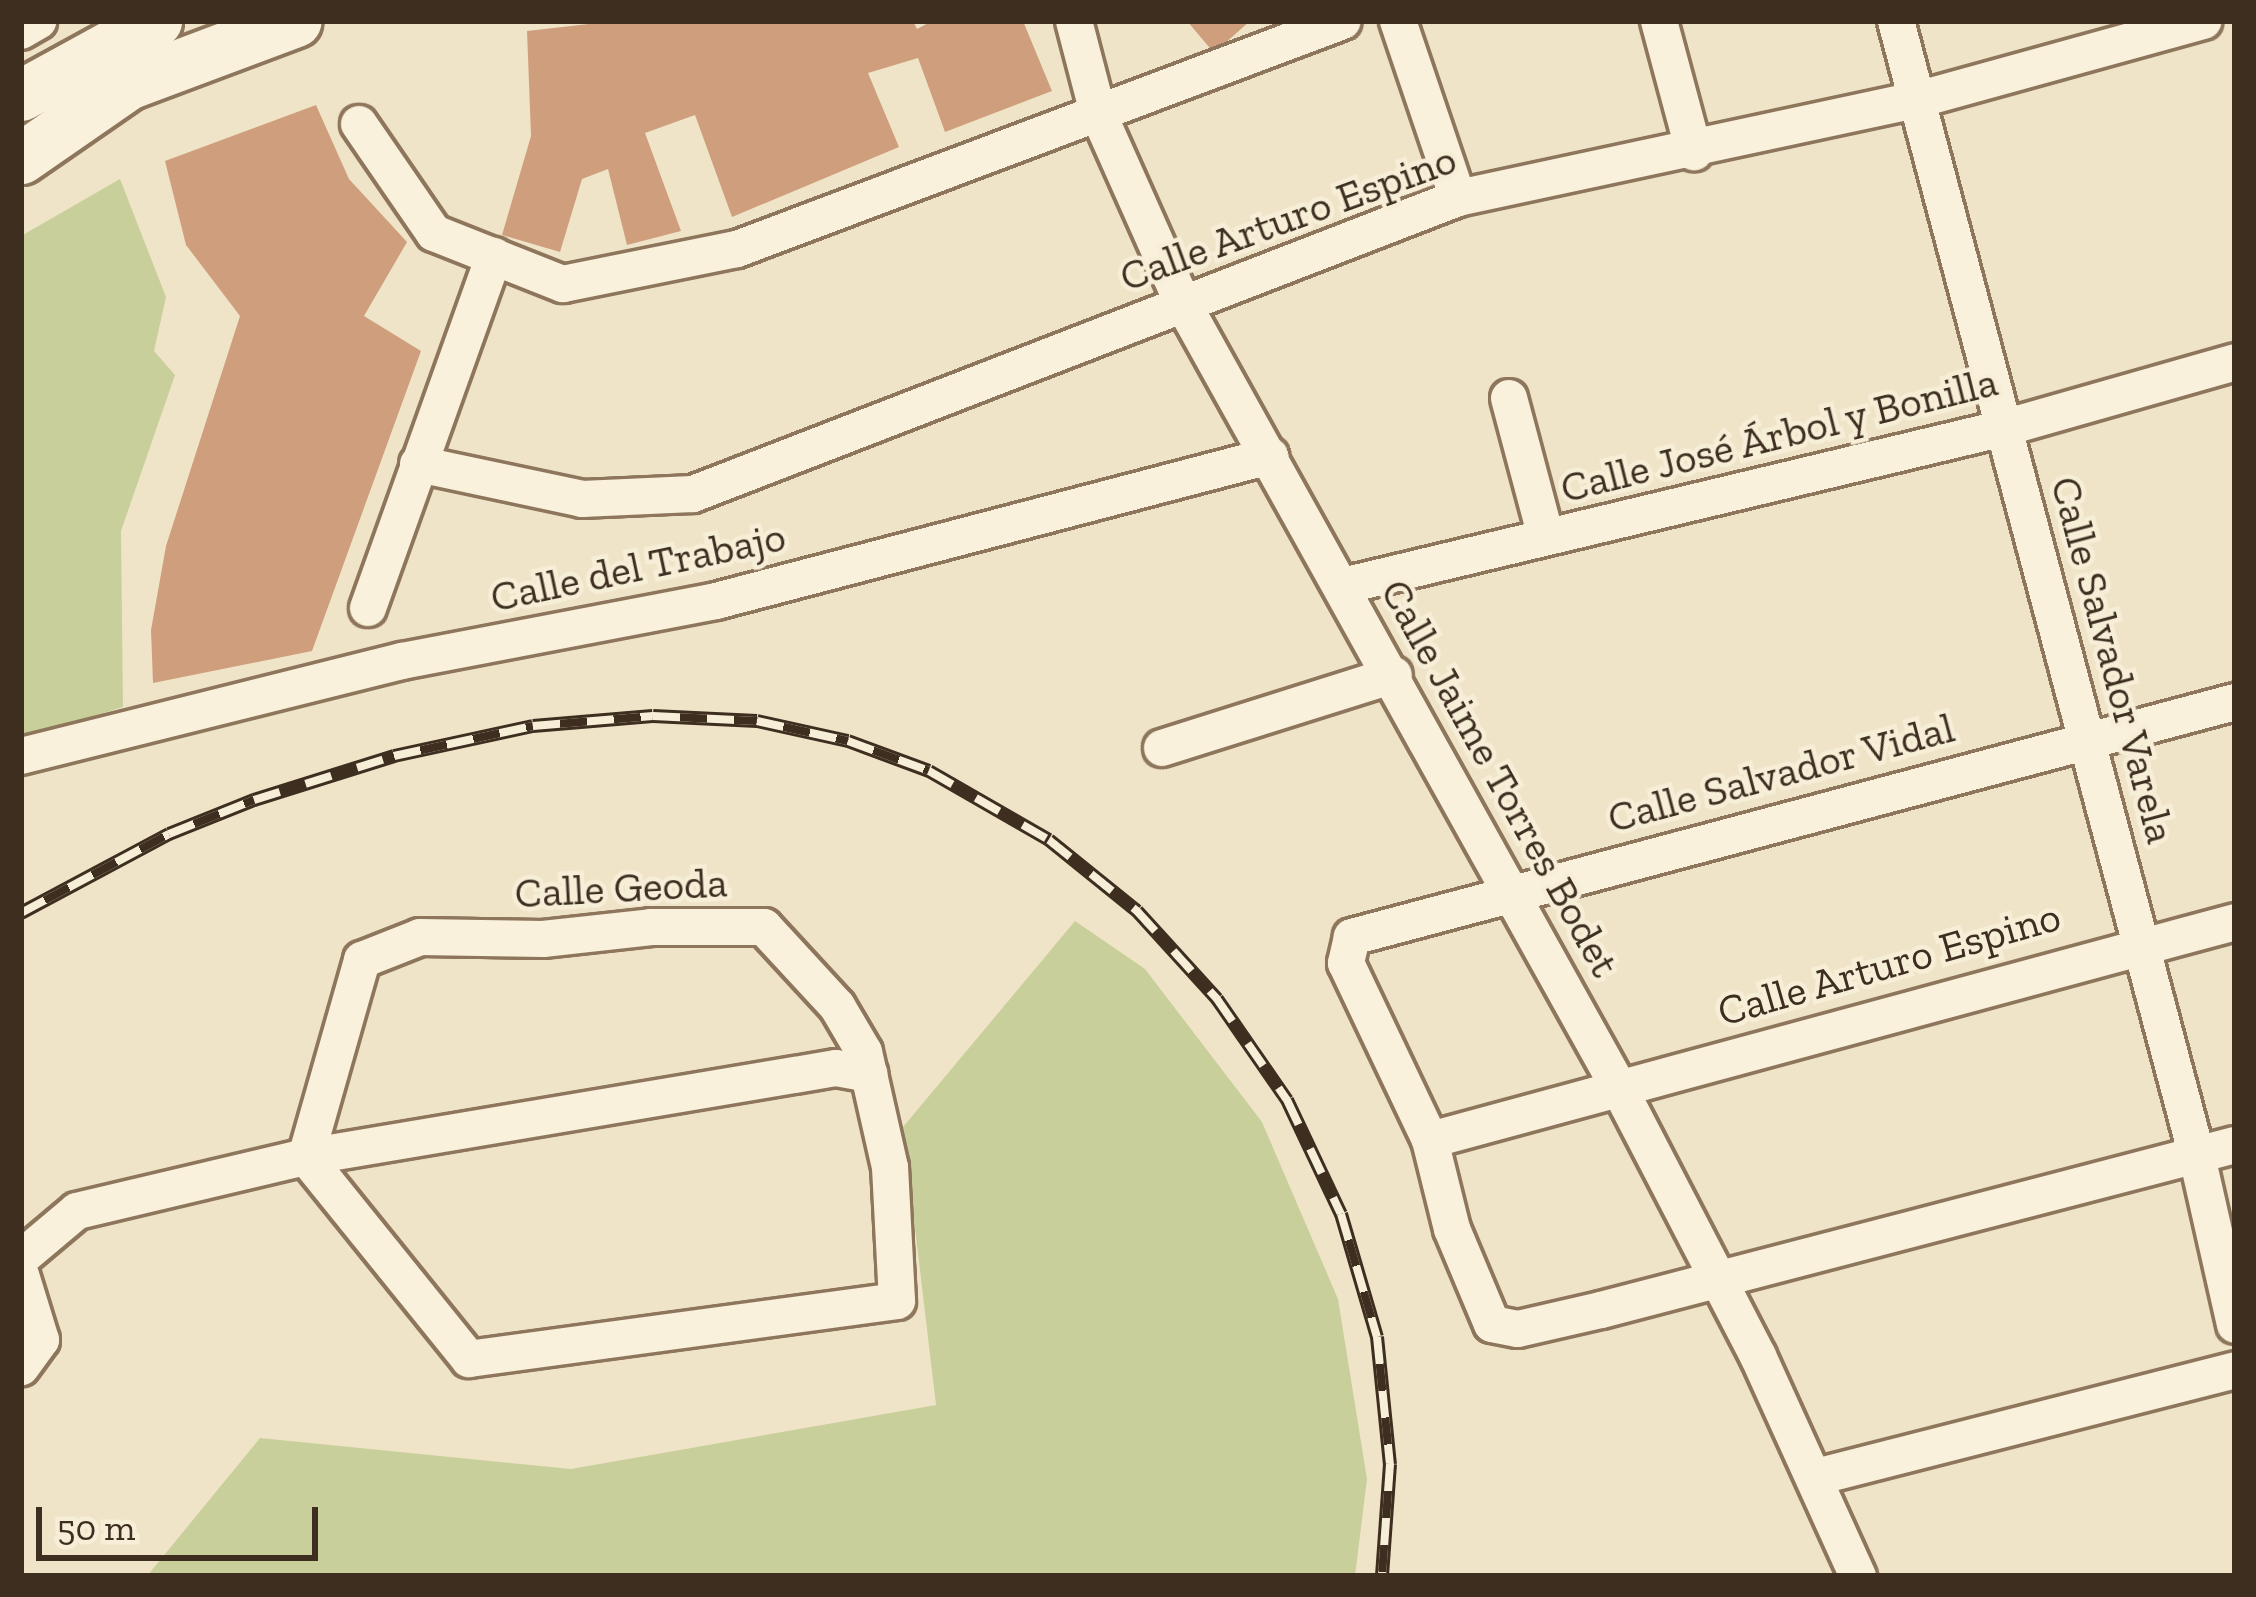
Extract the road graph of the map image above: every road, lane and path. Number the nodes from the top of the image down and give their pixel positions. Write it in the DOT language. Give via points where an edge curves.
graph roads {
  1 [pos="38,21"];
  2 [pos="156,21"];
  3 [pos="296,21"];
  4 [pos="1074,21"];
  5 [pos="1343,21"];
  6 [pos="1398,21"];
  7 [pos="1659,21"];
  8 [pos="1896,21"];
  9 [pos="2205,21"];
  10 [pos="21,31"];
  11 [pos="2235,34"];
  12 [pos="1920,100"];
  13 [pos="1098,113"];
  14 [pos="359,124"];
  15 [pos="28,130"];
  16 [pos="1694,152"];
  17 [pos="1458,199"];
  18 [pos="494,256"];
  19 [pos="1182,302"];
  20 [pos="2235,362"];
  21 [pos="1509,398"];
  22 [pos="2004,428"];
  23 [pos="1270,456"];
  24 [pos="418,464"];
  25 [pos="1546,537"];
  26 [pos="1343,586"];
  27 [pos="368,608"];
  28 [pos="1394,675"];
  29 [pos="2235,702"];
  30 [pos="2086,739"];
  31 [pos="1162,748"];
  32 [pos="21,756"];
  33 [pos="1511,891"];
  34 [pos="2235,922"];
  35 [pos="2141,941"];
  36 [pos="869,1074"];
  37 [pos="1618,1086"];
  38 [pos="1430,1140"];
  39 [pos="2235,1144"];
  40 [pos="2198,1156"];
  41 [pos="306,1157"];
  42 [pos="21,1258"];
  43 [pos="21,1275"];
  44 [pos="1716,1275"];
  45 [pos="2235,1324"];
  46 [pos="27,1364"];
  47 [pos="2235,1370"];
  48 [pos="1816,1477"];
  49 [pos="1858,1576"];
  1 -- 10 [label="street"];
  2 -- 15 [label="main road"];
  3 -- 15 [label="main road"];
  4 -- 13 [label="street, Calle Jaime Torres Bodet"];
  5 -- 13 [label="street"];
  6 -- 17 [label="street"];
  7 -- 16 [label="street"];
  8 -- 12 [label="street, Calle Salvador Varela"];
  9 -- 11 [label="street"];
  9 -- 12 [label="street, Calle Arturo Espino"];
  12 -- 16 [label="street, Calle Arturo Espino"];
  12 -- 22 [label="street, Calle Salvador Varela"];
  13 -- 18 [label="street" via="736,249 563,284"];
  13 -- 19 [label="street, Calle Jaime Torres Bodet"];
  14 -- 18 [label="street" via="434,233"];
  16 -- 17 [label="street, Calle Arturo Espino"];
  17 -- 19 [label="street, Calle Arturo Espino"];
  18 -- 24 [label="street"];
  19 -- 23 [label="street, Calle Jaime Torres Bodet"];
  19 -- 24 [label="street, Calle Arturo Espino" via="693,494 582,499"];
  20 -- 22 [label="street, Calle José Árbol y Bonilla"];
  21 -- 25 [label="street"];
  22 -- 25 [label="street, Calle José Árbol y Bonilla"];
  22 -- 30 [label="street, Calle Salvador Varela"];
  23 -- 26 [label="street, Calle Jaime Torres Bodet"];
  23 -- 32 [label="street, Calle del Trabajo" via="716,601 401,661"];
  24 -- 27 [label="street"];
  25 -- 26 [label="street, Calle José Árbol y Bonilla"];
  26 -- 28 [label="street, Calle Jaime Torres Bodet"];
  28 -- 31 [label="street"];
  28 -- 33 [label="street, Calle Jaime Torres Bodet"];
  29 -- 30 [label="street, Calle Salvador Vidal"];
  30 -- 33 [label="street, Calle Salvador Vidal"];
  30 -- 35 [label="street, Calle Salvador Varela"];
  33 -- 37 [label="street, Calle Jaime Torres Bodet"];
  33 -- 38 [label="street, Calle Salvador Vidal" via="1352,937 1350,984"];
  34 -- 35 [label="street, Calle Arturo Espino"];
  35 -- 37 [label="street, Calle Arturo Espino"];
  35 -- 40 [label="street, Calle Salvador Varela"];
  36 -- 41 [label="street" via="836,1068"];
  36 -- 41 [label="street, Calle Geoda" via="837,1006 764,927 420,937 362,960"];
  36 -- 41 [label="street, Calle Geoda" via="890,1167 897,1300 469,1358"];
  37 -- 38 [label="street, Calle Arturo Espino"];
  37 -- 44 [label="street, Calle Jaime Torres Bodet"];
  38 -- 44 [label="street" via="1452,1229 1492,1324 1518,1329"];
  39 -- 40 [label="street"];
  40 -- 44 [label="street"];
  40 -- 45 [label="street, Calle Salvador Varela"];
  41 -- 42 [label="street" via="77,1211"];
  43 -- 46 [label="street" via="41,1340"];
  44 -- 48 [label="street, Calle Jaime Torres Bodet"];
  47 -- 48 [label="street"];
  48 -- 49 [label="street, Calle Jaime Torres Bodet"];
}
